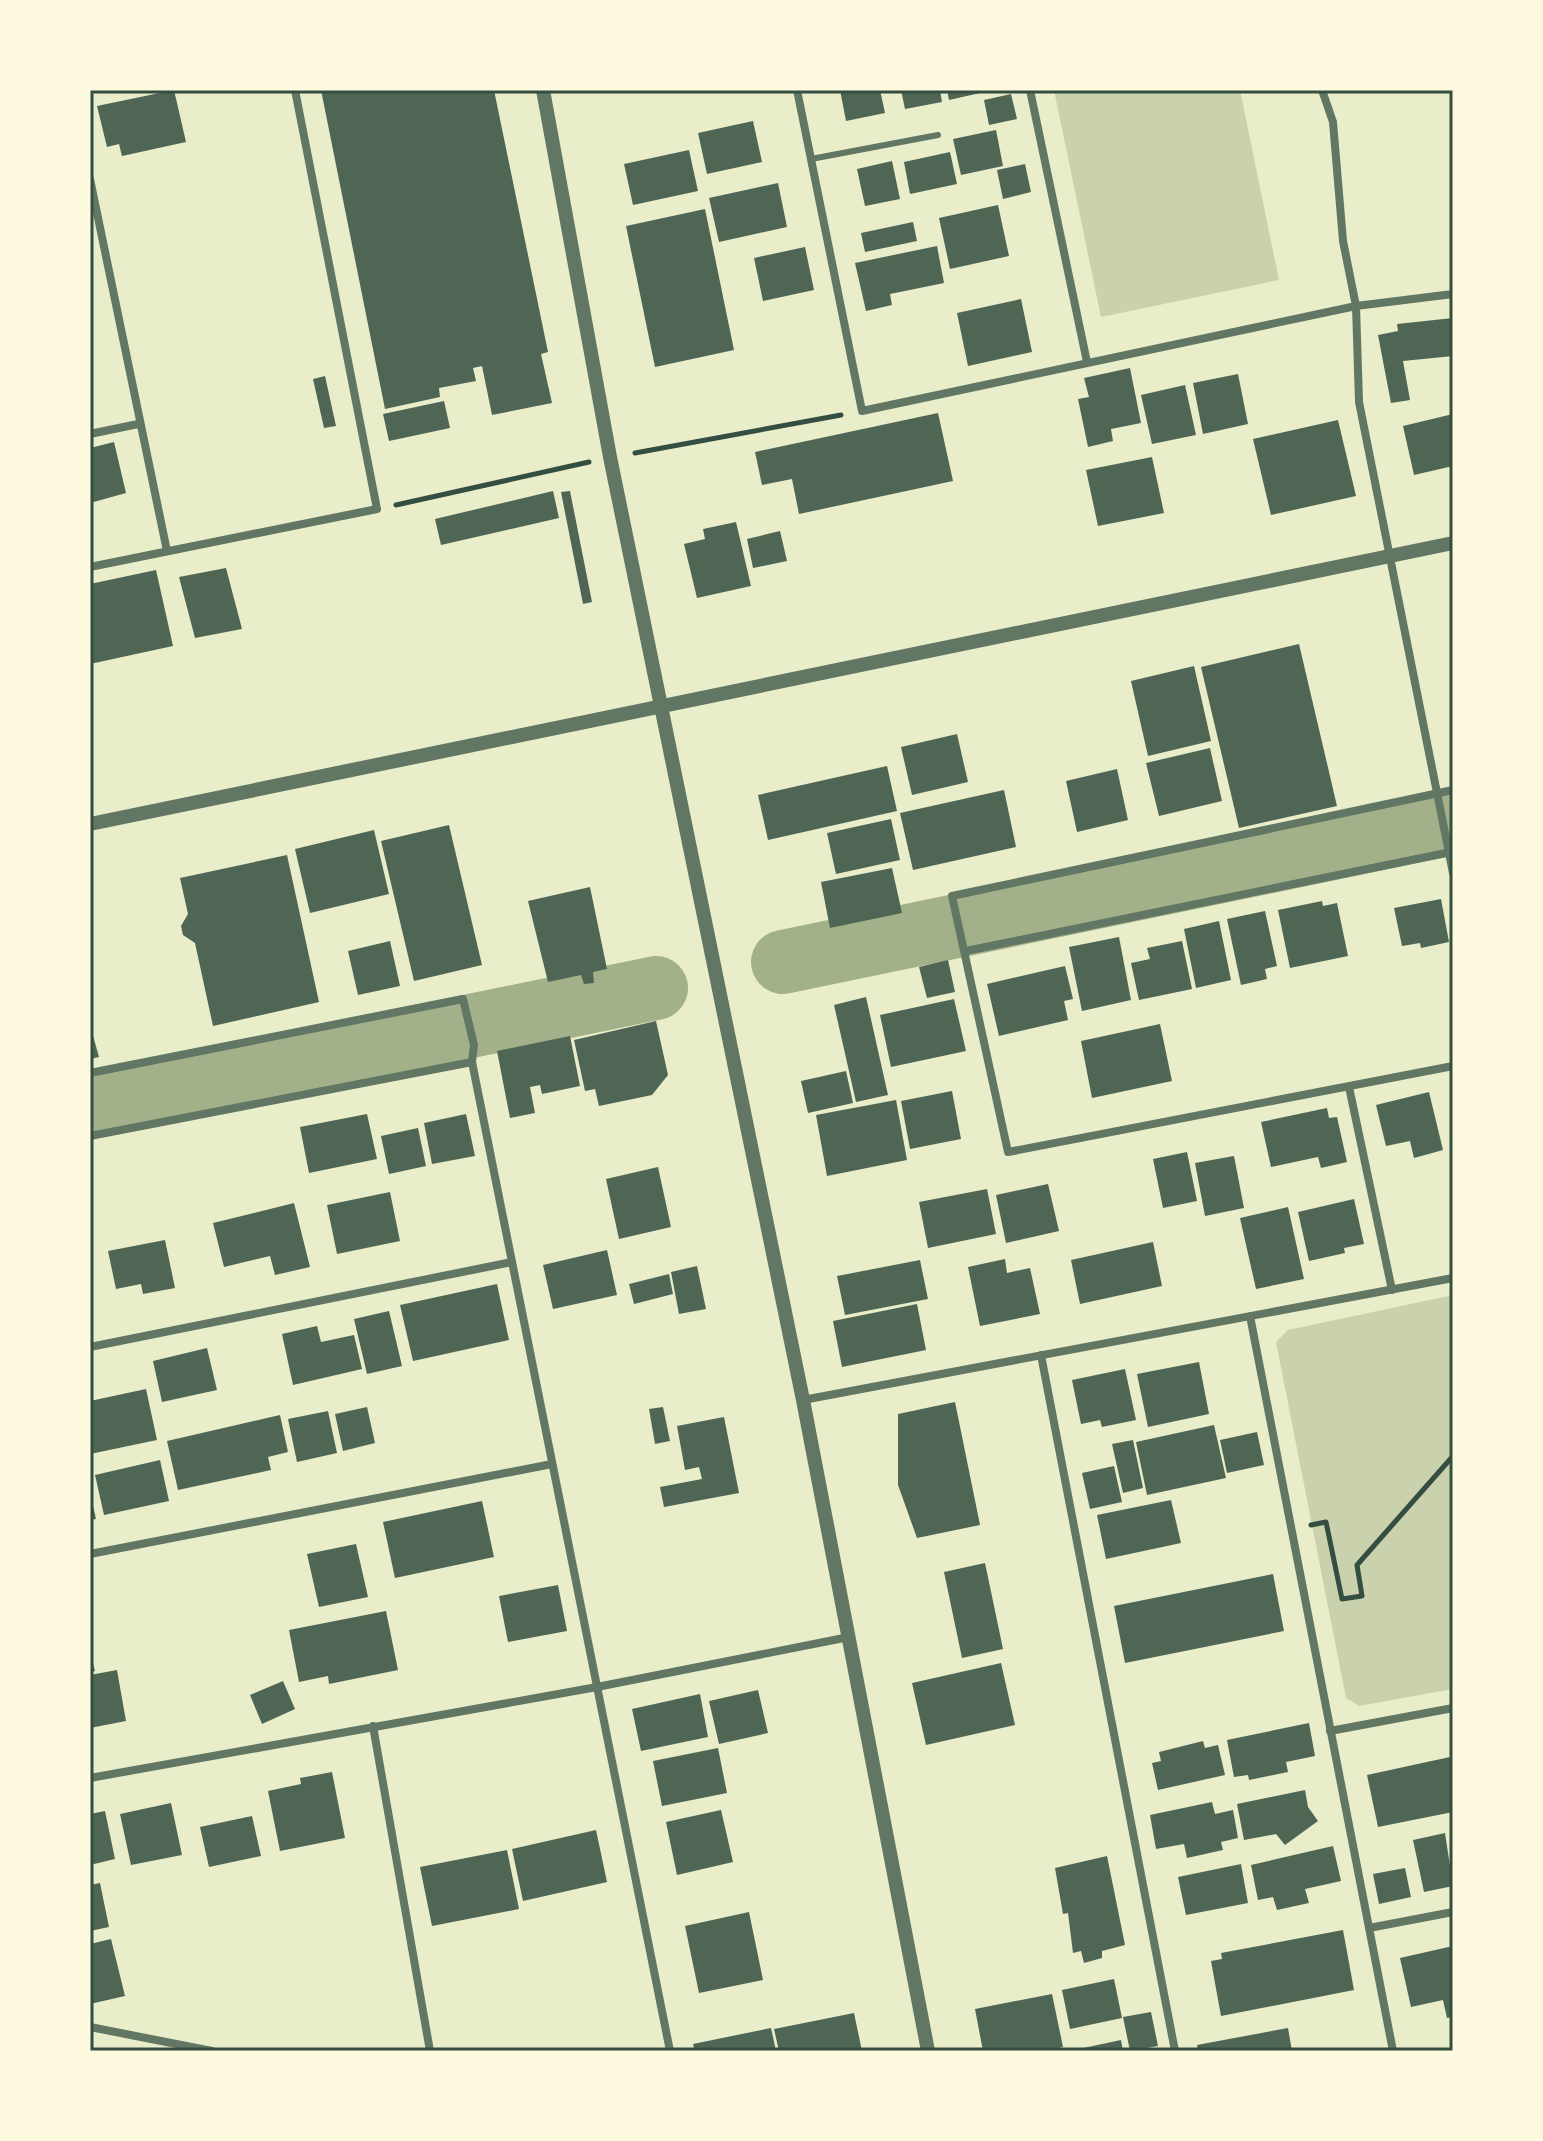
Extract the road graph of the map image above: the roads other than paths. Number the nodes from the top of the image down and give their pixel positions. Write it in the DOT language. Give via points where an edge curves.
graph roads {
  1 [pos="295,90"];
  2 [pos="543,90"];
  3 [pos="797,90"];
  4 [pos="1030,90"];
  5 [pos="1322,90"];
  6 [pos="938,135"];
  7 [pos="811,159"];
  8 [pos="90,179"];
  9 [pos="1453,294"];
  10 [pos="1356,306"];
  11 [pos="1087,362"];
  12 [pos="138,424"];
  13 [pos="90,434"];
  14 [pos="1453,543"];
  15 [pos="167,551"];
  16 [pos="1391,556"];
  17 [pos="90,567"];
  18 [pos="663,707"];
  19 [pos="1453,790"];
  20 [pos="1434,793"];
  21 [pos="90,824"];
  22 [pos="1451,852"];
  23 [pos="1453,873"];
  24 [pos="966,951"];
  25 [pos="472,1062"];
  26 [pos="1453,1066"];
  27 [pos="90,1073"];
  28 [pos="1349,1087"];
  29 [pos="90,1136"];
  30 [pos="512,1262"];
  31 [pos="1453,1278"];
  32 [pos="1392,1290"];
  33 [pos="1250,1316"];
  34 [pos="90,1347"];
  35 [pos="1041,1355"];
  36 [pos="803,1400"];
  37 [pos="552,1464"];
  38 [pos="90,1554"];
  39 [pos="849,1637"];
  40 [pos="597,1687"];
  41 [pos="1453,1708"];
  42 [pos="373,1726"];
  43 [pos="1330,1731"];
  44 [pos="90,1778"];
  45 [pos="1453,1912"];
  46 [pos="1369,1928"];
  47 [pos="90,2027"];
  48 [pos="212,2051"];
  49 [pos="430,2051"];
  50 [pos="670,2051"];
  51 [pos="928,2051"];
  52 [pos="1175,2051"];
  53 [pos="1393,2051"];
  1 -- 15 [label="street" via="377,509"];
  2 -- 18 [label="street" via="610,457"];
  3 -- 7 [label="street"];
  4 -- 11 [label="street"];
  5 -- 10 [label="street" via="1333,122 1343,241"];
  6 -- 7 [label="lane"];
  7 -- 11 [label="street" via="862,411"];
  8 -- 12 [label="street"];
  9 -- 10 [label="street"];
  10 -- 11 [label="street"];
  10 -- 16 [label="street" via="1359,402"];
  12 -- 13 [label="street"];
  12 -- 15 [label="street"];
  14 -- 16 [label="street"];
  15 -- 17 [label="street"];
  16 -- 18 [label="street"];
  16 -- 20 [label="street"];
  18 -- 21 [label="street"];
  18 -- 36 [label="street"];
  19 -- 20 [label="street"];
  20 -- 22 [label="street"];
  20 -- 24 [label="street" via="952,896"];
  22 -- 23 [label="street"];
  22 -- 24 [label="street"];
  24 -- 28 [label="street" via="1008,1152"];
  25 -- 27 [label="street" via="474,1045 463,999"];
  25 -- 29 [label="street"];
  25 -- 30 [label="street"];
  26 -- 28 [label="street"];
  28 -- 32 [label="street"];
  30 -- 34 [label="street"];
  30 -- 37 [label="street"];
  31 -- 32 [label="street"];
  32 -- 33 [label="street"];
  33 -- 35 [label="street"];
  33 -- 43 [label="street"];
  35 -- 36 [label="street"];
  35 -- 52 [label="street"];
  36 -- 39 [label="street"];
  37 -- 38 [label="street"];
  37 -- 40 [label="street"];
  39 -- 40 [label="street"];
  39 -- 51 [label="street"];
  40 -- 42 [label="street"];
  40 -- 50 [label="street"];
  41 -- 43 [label="street"];
  42 -- 44 [label="street"];
  42 -- 49 [label="street"];
  43 -- 46 [label="street"];
  45 -- 46 [label="street"];
  46 -- 53 [label="street"];
  47 -- 48 [label="street"];
}
